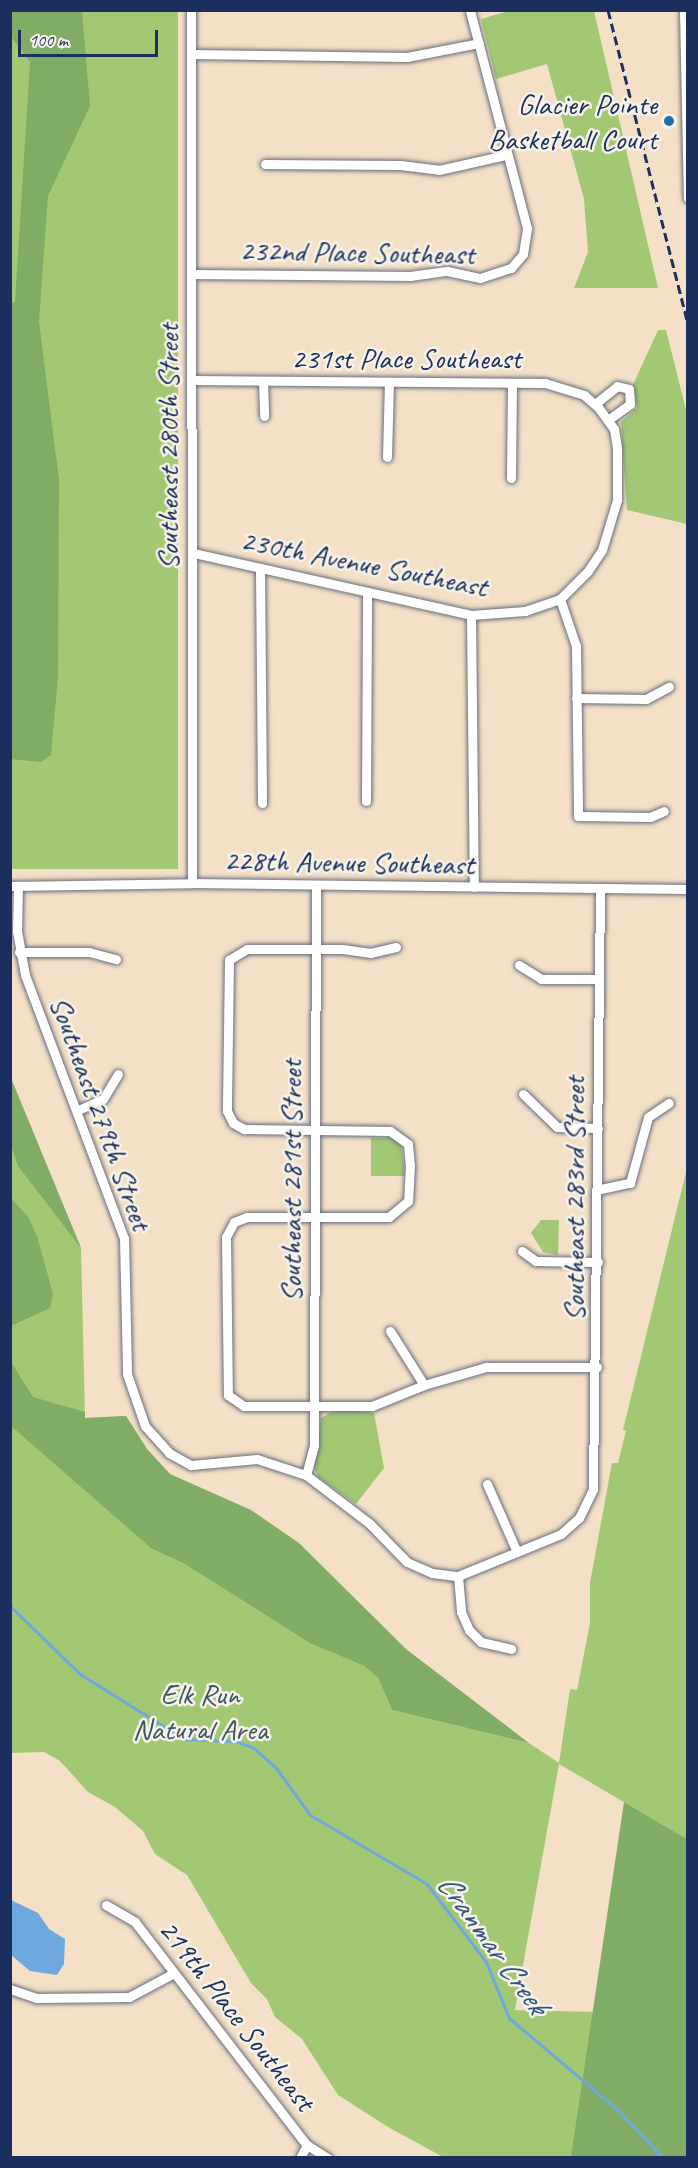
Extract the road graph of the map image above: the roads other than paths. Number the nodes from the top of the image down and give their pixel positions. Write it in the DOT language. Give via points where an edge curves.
graph roads {
  1 [pos="191,10"];
  2 [pos="470,10"];
  3 [pos="684,10"];
  4 [pos="479,43"];
  5 [pos="191,54"];
  6 [pos="506,155"];
  7 [pos="265,164"];
  8 [pos="687,198"];
  9 [pos="191,274"];
  10 [pos="192,380"];
  11 [pos="263,381"];
  12 [pos="389,382"];
  13 [pos="512,383"];
  14 [pos="595,404"];
  15 [pos="264,416"];
  16 [pos="608,420"];
  17 [pos="387,457"];
  18 [pos="511,478"];
  19 [pos="193,553"];
  20 [pos="260,568"];
  21 [pos="366,592"];
  22 [pos="560,599"];
  23 [pos="471,615"];
  24 [pos="669,687"];
  25 [pos="576,698"];
  26 [pos="366,801"];
  27 [pos="262,803"];
  28 [pos="664,811"];
  29 [pos="192,883"];
  30 [pos="316,885"];
  31 [pos="14,886"];
  32 [pos="474,887"];
  33 [pos="687,889"];
  34 [pos="600,890"];
  35 [pos="396,947"];
  36 [pos="316,949"];
  37 [pos="19,952"];
  38 [pos="116,959"];
  39 [pos="519,965"];
  40 [pos="599,979"];
  41 [pos="118,1074"];
  42 [pos="523,1094"];
  43 [pos="669,1103"];
  44 [pos="78,1110"];
  45 [pos="598,1128"];
  46 [pos="316,1130"];
  47 [pos="596,1190"];
  48 [pos="315,1217"];
  49 [pos="522,1251"];
  50 [pos="598,1262"];
  51 [pos="390,1331"];
  52 [pos="597,1367"];
  53 [pos="423,1385"];
  54 [pos="315,1407"];
  55 [pos="306,1475"];
  56 [pos="487,1484"];
  57 [pos="517,1552"];
  58 [pos="458,1576"];
  59 [pos="511,1649"];
  60 [pos="106,1905"];
  61 [pos="174,1973"];
  62 [pos="10,1989"];
  63 [pos="307,2145"];
  64 [pos="300,2157"];
  65 [pos="328,2157"];
  1 -- 5 [label="street, Southeast 280th Street"];
  2 -- 4 [label="street"];
  3 -- 8 [label="street"];
  4 -- 5 [label="street" via="407,57"];
  4 -- 6 [label="street"];
  5 -- 9 [label="street, Southeast 280th Street"];
  6 -- 7 [label="street" via="439,170 400,165"];
  6 -- 9 [label="street, 232nd Place Southeast" via="526,228 526,247 518,261 490,278 447,272 410,276"];
  9 -- 10 [label="street, Southeast 280th Street"];
  10 -- 11 [label="street, 231st Place Southeast"];
  10 -- 19 [label="street, Southeast 280th Street"];
  11 -- 12 [label="street, 231st Place Southeast"];
  11 -- 15 [label="street"];
  12 -- 13 [label="street, 231st Place Southeast"];
  12 -- 17 [label="street"];
  13 -- 14 [label="street, 231st Place Southeast" via="562,386"];
  13 -- 18 [label="street"];
  14 -- 16 [label="street, 231st Place Southeast"];
  14 -- 16 [label="street" via="616,386 629,389 630,404"];
  16 -- 22 [label="street" via="617,449 617,500 612,527 588,571"];
  19 -- 20 [label="street, 230th Avenue Southeast"];
  19 -- 29 [label="street, Southeast 280th Street"];
  20 -- 21 [label="street, 230th Avenue Southeast"];
  20 -- 27 [label="street"];
  21 -- 23 [label="street, 230th Avenue Southeast"];
  21 -- 26 [label="street"];
  22 -- 23 [label="street, 230th Avenue Southeast" via="525,610"];
  22 -- 25 [label="street" via="576,645"];
  23 -- 32 [label="street"];
  24 -- 25 [label="street" via="646,699"];
  25 -- 28 [label="street" via="578,816 650,817"];
  29 -- 30 [label="street, 228th Avenue Southeast"];
  29 -- 31 [label="street, 228th Avenue Southeast"];
  30 -- 32 [label="street, 228th Avenue Southeast"];
  30 -- 36 [label="street, Southeast 281st Street"];
  31 -- 37 [label="street, Southeast 279th Street"];
  32 -- 34 [label="street, 228th Avenue Southeast"];
  33 -- 34 [label="street, 228th Avenue Southeast"];
  34 -- 40 [label="street, Southeast 283rd Street"];
  35 -- 36 [label="street" via="371,953"];
  36 -- 46 [label="street, Southeast 281st Street"];
  36 -- 46 [label="street" via="247,949 235,954 227,966 227,1111 233,1124 244,1129"];
  37 -- 38 [label="street" via="89,952"];
  37 -- 44 [label="street, Southeast 279th Street"];
  39 -- 40 [label="street" via="541,979"];
  40 -- 45 [label="street, Southeast 283rd Street"];
  41 -- 44 [label="street" via="103,1098"];
  42 -- 45 [label="street" via="557,1127"];
  43 -- 47 [label="street" via="648,1117 630,1184"];
  44 -- 55 [label="street, Southeast 279th Street" via="125,1244 130,1391 145,1426 169,1453 191,1466 256,1459"];
  45 -- 47 [label="street, Southeast 283rd Street"];
  46 -- 48 [label="street, Southeast 281st Street"];
  46 -- 48 [label="street" via="390,1131 404,1139 410,1152 410,1195 403,1209 380,1219"];
  47 -- 50 [label="street, Southeast 283rd Street"];
  48 -- 54 [label="street, Southeast 281st Street"];
  48 -- 54 [label="street" via="247,1217 234,1222 226,1237 226,1389 233,1401 244,1406"];
  49 -- 50 [label="street" via="536,1261"];
  50 -- 52 [label="street, Southeast 283rd Street"];
  51 -- 53 [label="street"];
  52 -- 53 [label="street" via="492,1366"];
  52 -- 57 [label="street, Southeast 283rd Street" via="595,1479 586,1508 561,1534"];
  53 -- 54 [label="street" via="372,1406"];
  54 -- 55 [label="street, Southeast 281st Street" via="315,1445"];
  55 -- 58 [label="street" via="370,1524 407,1562 432,1573"];
  56 -- 57 [label="street"];
  57 -- 58 [label="street"];
  58 -- 59 [label="street" via="461,1612 469,1630 481,1642"];
  60 -- 61 [label="street, 219th Place Southeast" via="135,1922"];
  61 -- 62 [label="street" via="129,1997 36,1998"];
  61 -- 63 [label="street, 219th Place Southeast"];
  63 -- 64 [label="street"];
  63 -- 65 [label="street, 219th Place Southeast"];
}
